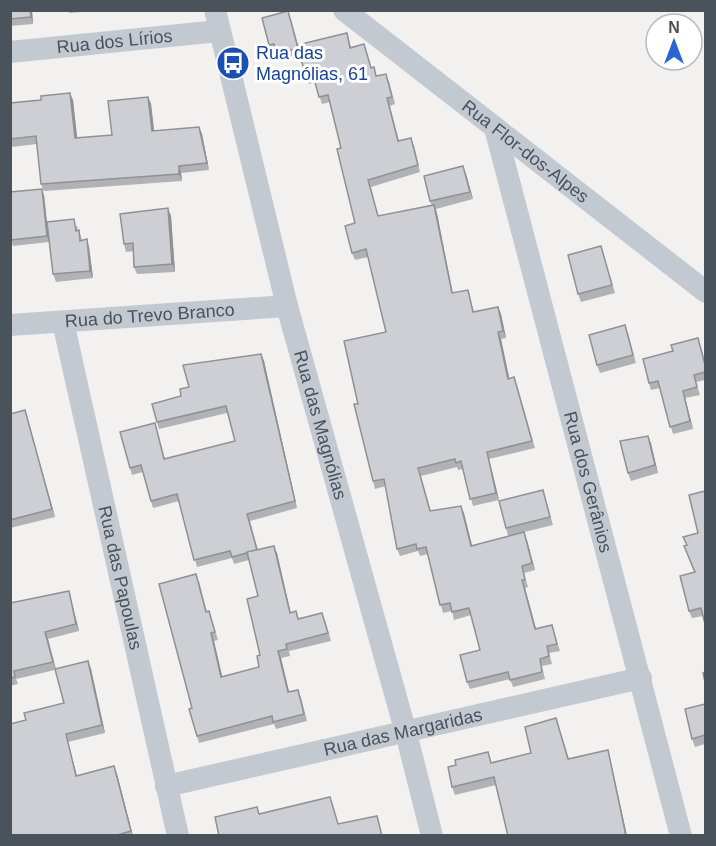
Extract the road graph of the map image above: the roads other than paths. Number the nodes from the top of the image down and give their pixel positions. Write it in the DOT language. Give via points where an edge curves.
graph roads {
  1 [pos="344,10"];
  2 [pos="217,21"];
  3 [pos="10,52"];
  4 [pos="495,128"];
  5 [pos="705,292"];
  6 [pos="287,306"];
  7 [pos="63,322"];
  8 [pos="10,325"];
  9 [pos="641,678"];
  10 [pos="406,733"];
  11 [pos="166,786"];
  12 [pos="178,836"];
  13 [pos="432,836"];
  14 [pos="681,836"];
  1 -- 4 [label="street, Rua Flor-dos-Alpes"];
  2 -- 3 [label="street, Rua dos Lírios"];
  2 -- 6 [label="street, Rua das Magnólias"];
  4 -- 5 [label="street, Rua Flor-dos-Alpes"];
  4 -- 9 [label="street, Rua dos Gerânios"];
  6 -- 7 [label="street, Rua do Trevo Branco"];
  6 -- 10 [label="street, Rua das Magnólias"];
  7 -- 8 [label="street, Rua do Trevo Branco"];
  7 -- 11 [label="street, Rua das Papoulas"];
  9 -- 10 [label="street, Rua das Margaridas"];
  9 -- 14 [label="street, Rua dos Gerânios"];
  10 -- 11 [label="street, Rua das Margaridas"];
  10 -- 13 [label="street, Rua das Magnólias"];
  11 -- 12 [label="street, Rua das Papoulas"];
}
